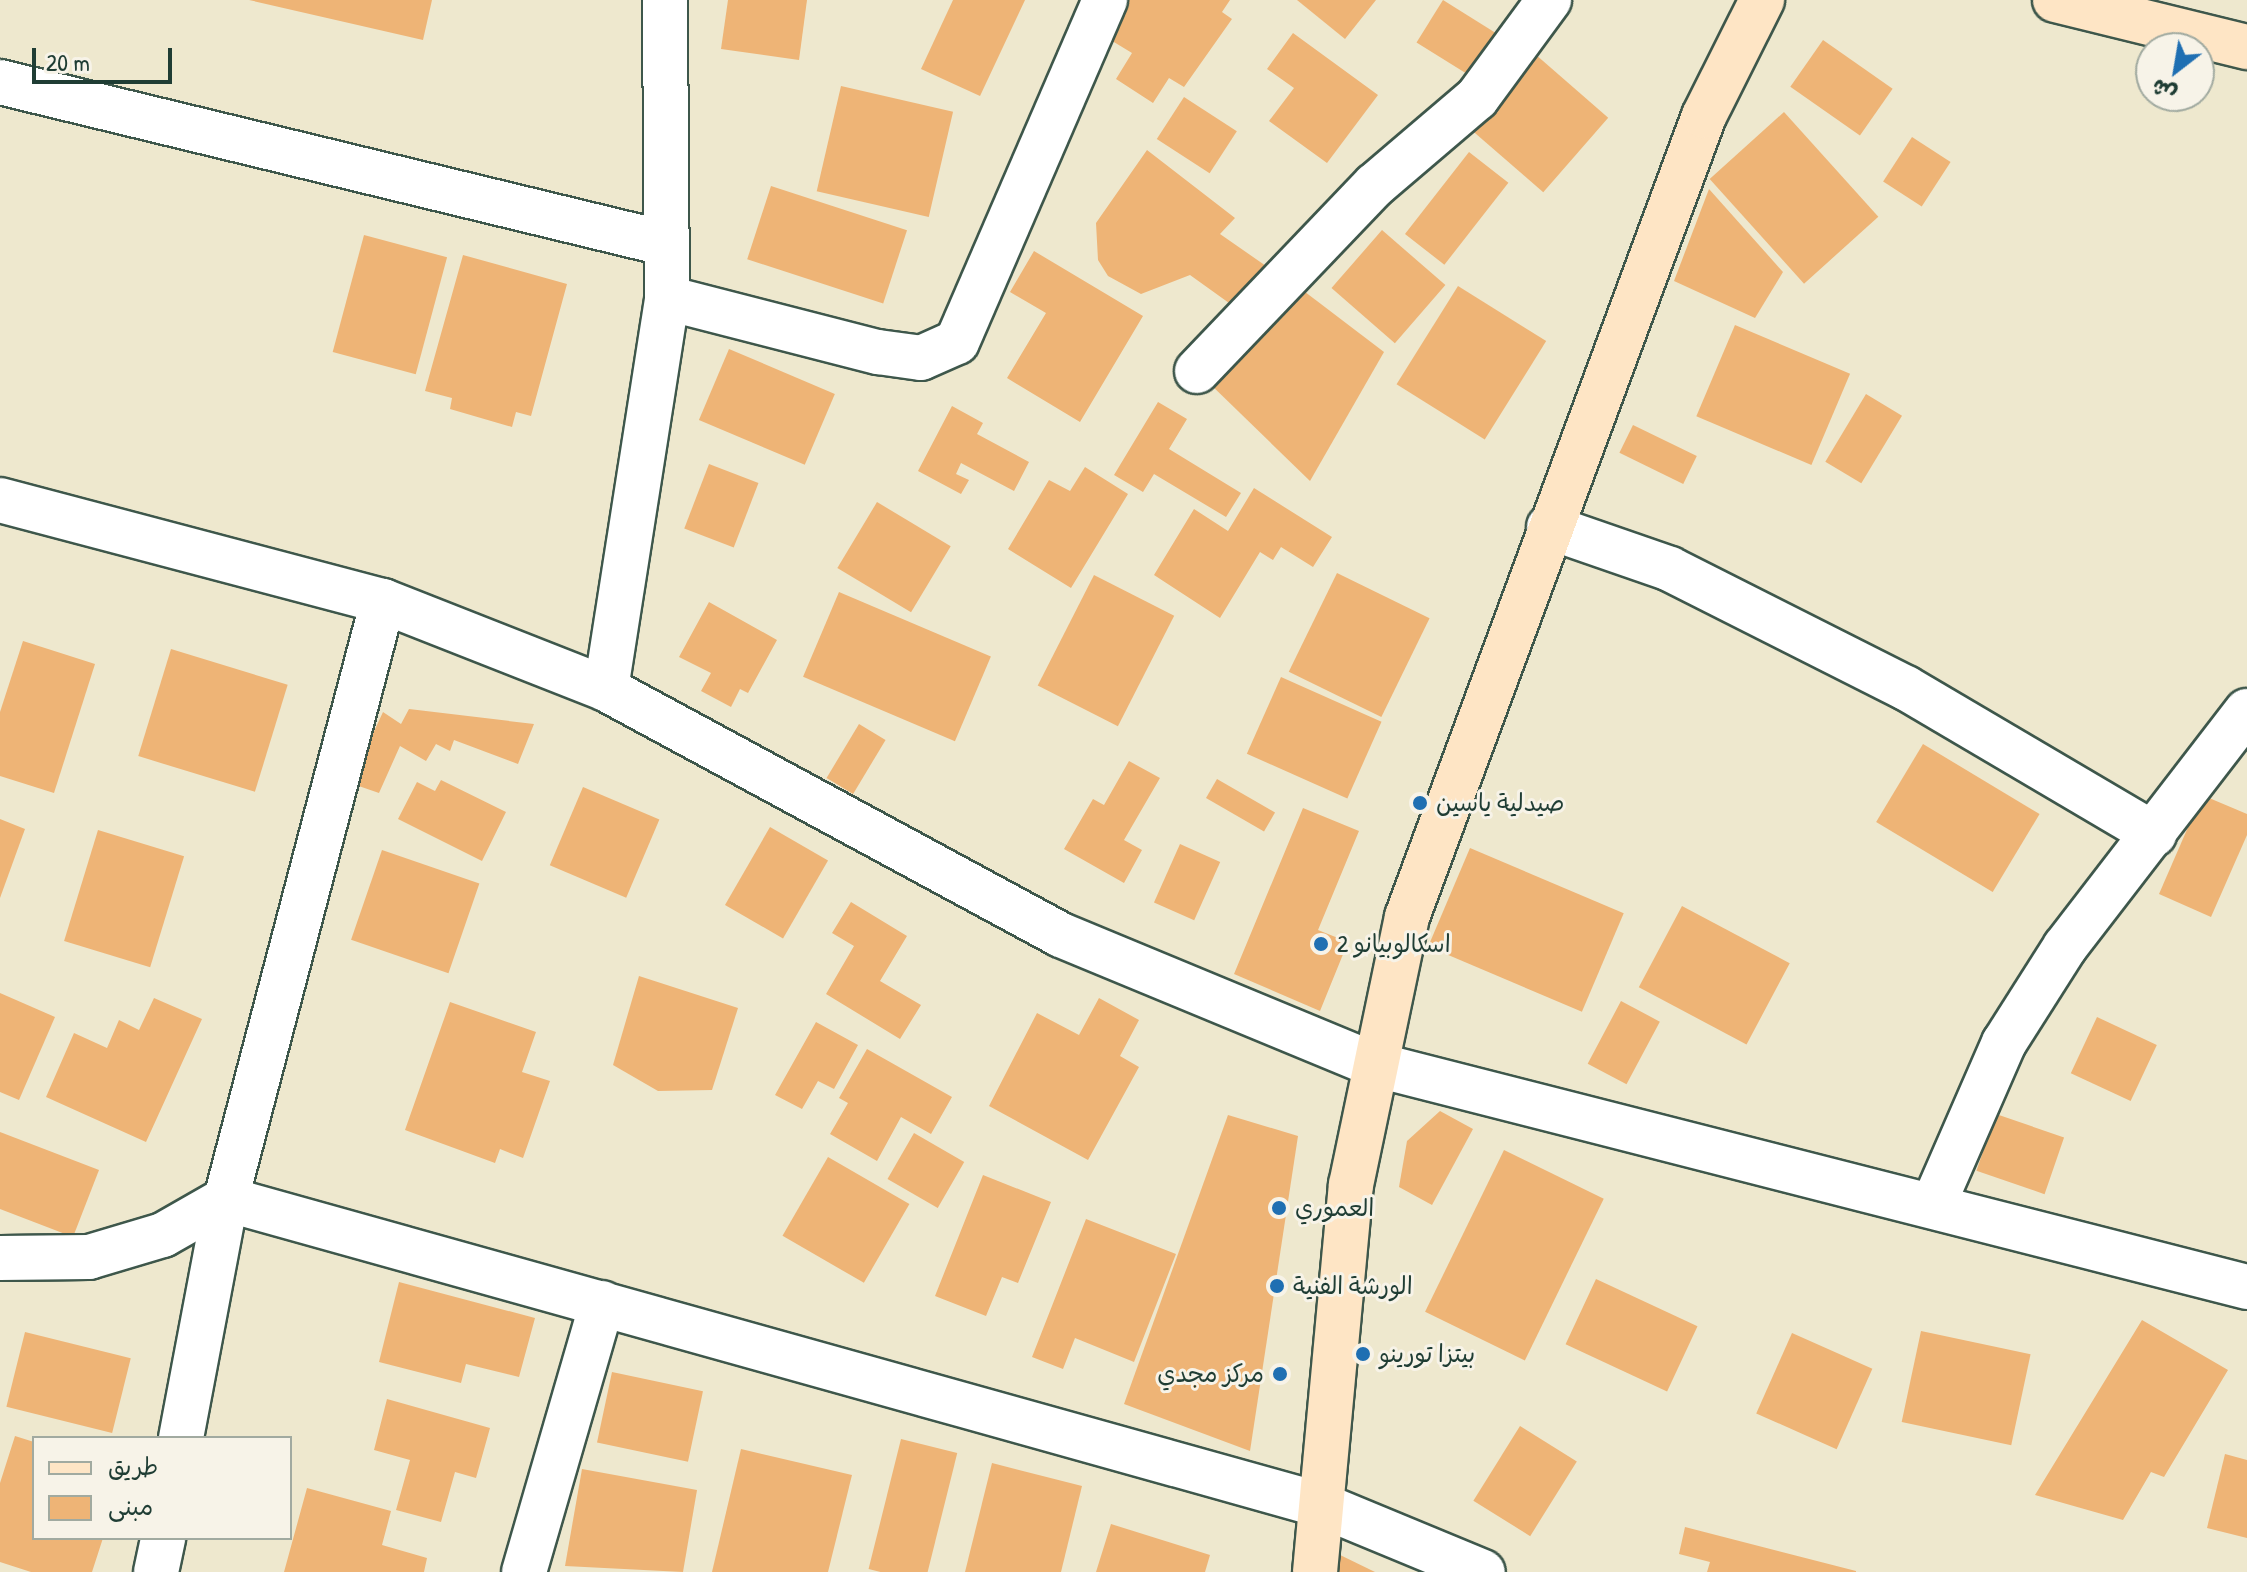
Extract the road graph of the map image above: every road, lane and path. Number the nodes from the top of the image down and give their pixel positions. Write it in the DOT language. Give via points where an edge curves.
graph roads {
  1 [pos="665,0"];
  2 [pos="1105,0"];
  3 [pos="1549,0"];
  4 [pos="2055,0"];
  5 [pos="1754,4"];
  6 [pos="2104,6"];
  7 [pos="2247,47"];
  8 [pos="0,82"];
  9 [pos="664,243"];
  10 [pos="667,298"];
  11 [pos="1197,371"];
  12 [pos="0,500"];
  13 [pos="1549,527"];
  14 [pos="383,601"];
  15 [pos="606,689"];
  16 [pos="2247,711"];
  17 [pos="2154,834"];
  18 [pos="1373,1064"];
  19 [pos="226,1199"];
  20 [pos="1934,1203"];
  21 [pos="0,1258"];
  22 [pos="2247,1287"];
  23 [pos="602,1303"];
  24 [pos="181,1436"];
  25 [pos="1321,1505"];
  26 [pos="163,1540"];
  27 [pos="156,1572"];
  28 [pos="524,1572"];
  29 [pos="1315,1572"];
  30 [pos="1483,1572"];
  1 -- 9 [label="street"];
  2 -- 10 [label="street" via="957,342 921,358 878,352"];
  3 -- 11 [label="street" via="1477,98 1375,185"];
  4 -- 6 [label="street"];
  5 -- 13 [label="street"];
  6 -- 7 [label="street"];
  8 -- 9 [label="street"];
  9 -- 10 [label="street"];
  10 -- 15 [label="street"];
  12 -- 14 [label="street"];
  13 -- 17 [label="street" via="1670,569 1906,688"];
  13 -- 18 [label="street" via="1407,917"];
  14 -- 15 [label="street"];
  14 -- 19 [label="street"];
  15 -- 18 [label="street" via="1061,935"];
  16 -- 17 [label="street"];
  17 -- 20 [label="street" via="2065,947 2004,1043"];
  18 -- 20 [label="street"];
  18 -- 25 [label="street" via="1351,1185"];
  19 -- 21 [label="street" via="163,1235 89,1257"];
  19 -- 23 [label="street"];
  19 -- 24 [label="street"];
  20 -- 22 [label="street"];
  23 -- 25 [label="street"];
  23 -- 28 [label="street"];
  25 -- 29 [label="street"];
  25 -- 30 [label="street"];
  26 -- 27 [label="street"];
}
